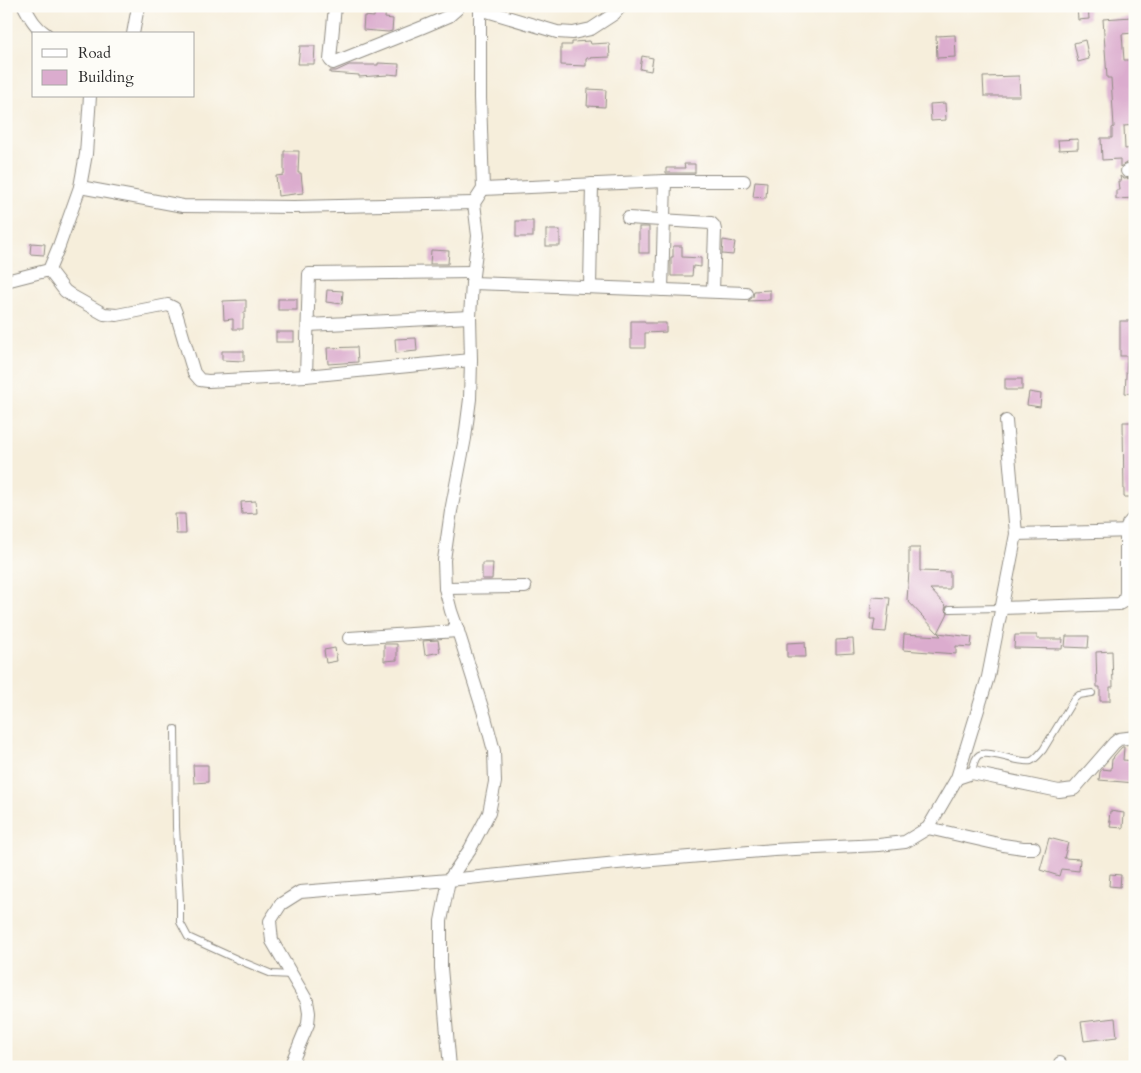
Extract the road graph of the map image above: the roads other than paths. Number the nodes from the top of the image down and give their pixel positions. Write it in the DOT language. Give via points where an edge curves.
graph roads {
  1 [pos="24,6"];
  2 [pos="140,6"];
  3 [pos="335,6"];
  4 [pos="458,6"];
  5 [pos="621,6"];
  6 [pos="479,7"];
  7 [pos="42,32"];
  8 [pos="133,32"];
  9 [pos="90,98"];
  10 [pos="744,181"];
  11 [pos="665,182"];
  12 [pos="592,184"];
  13 [pos="80,187"];
  14 [pos="483,189"];
  15 [pos="474,203"];
  16 [pos="628,218"];
  17 [pos="664,220"];
  18 [pos="48,270"];
  19 [pos="473,277"];
  20 [pos="6,281"];
  21 [pos="590,287"];
  22 [pos="662,290"];
  23 [pos="713,291"];
  24 [pos="746,292"];
  25 [pos="470,318"];
  26 [pos="308,325"];
  27 [pos="471,360"];
  28 [pos="306,376"];
  29 [pos="1006,421"];
  30 [pos="1135,516"];
  31 [pos="1130,532"];
  32 [pos="1016,534"];
  33 [pos="525,587"];
  34 [pos="444,588"];
  35 [pos="1001,608"];
  36 [pos="950,609"];
  37 [pos="458,631"];
  38 [pos="350,638"];
  39 [pos="1092,693"];
  40 [pos="174,728"];
  41 [pos="1135,737"];
  42 [pos="972,773"];
  43 [pos="957,778"];
  44 [pos="928,828"];
  45 [pos="1034,848"];
  46 [pos="448,880"];
  47 [pos="292,975"];
  48 [pos="290,1067"];
  49 [pos="450,1067"];
  1 -- 7 [label="street"];
  2 -- 8 [label="street"];
  3 -- 4 [label="street" via="330,60 333,63 448,16"];
  5 -- 6 [label="street" via="591,29 573,33 557,32"];
  6 -- 14 [label="street"];
  9 -- 13 [label="street"];
  10 -- 11 [label="street"];
  11 -- 12 [label="street"];
  11 -- 17 [label="street"];
  12 -- 14 [label="street"];
  12 -- 21 [label="street"];
  13 -- 15 [label="street" via="183,206"];
  13 -- 18 [label="street"];
  14 -- 15 [label="street"];
  15 -- 19 [label="street" via="478,236"];
  16 -- 17 [label="street"];
  17 -- 22 [label="street"];
  17 -- 23 [label="street" via="711,223 714,226"];
  18 -- 20 [label="street"];
  18 -- 28 [label="street" via="65,291 104,314 118,315 168,305 174,308 194,373 200,380"];
  19 -- 21 [label="street"];
  19 -- 25 [label="street"];
  19 -- 26 [label="street" via="310,274"];
  21 -- 22 [label="street"];
  22 -- 23 [label="street"];
  23 -- 24 [label="street"];
  25 -- 26 [label="street"];
  25 -- 27 [label="street"];
  26 -- 28 [label="street"];
  27 -- 28 [label="street"];
  27 -- 34 [label="street" via="470,398 450,511"];
  29 -- 32 [label="street"];
  30 -- 31 [label="street" via="1128,524"];
  31 -- 32 [label="street"];
  31 -- 35 [label="street" via="1126,593 1124,601 1119,604"];
  32 -- 35 [label="street"];
  33 -- 34 [label="street"];
  34 -- 37 [label="street"];
  35 -- 36 [label="lane"];
  35 -- 43 [label="street" via="988,677"];
  37 -- 38 [label="street"];
  37 -- 46 [label="street" via="494,751 495,782 489,813 470,849"];
  39 -- 42 [label="lane" via="1074,699 1043,750 1031,761 979,754"];
  40 -- 47 [label="lane" via="180,922 188,937 272,974"];
  41 -- 42 [label="street" via="1114,743 1074,789 1060,791"];
  42 -- 43 [label="street"];
  43 -- 44 [label="street"];
  44 -- 45 [label="street" via="1003,845"];
  44 -- 46 [label="street" via="905,842 617,863"];
  46 -- 47 [label="street" via="300,892 280,904 270,921 272,941"];
  46 -- 49 [label="street" via="441,921 441,968"];
  47 -- 48 [label="street" via="307,1001 309,1013 308,1024"];
}
